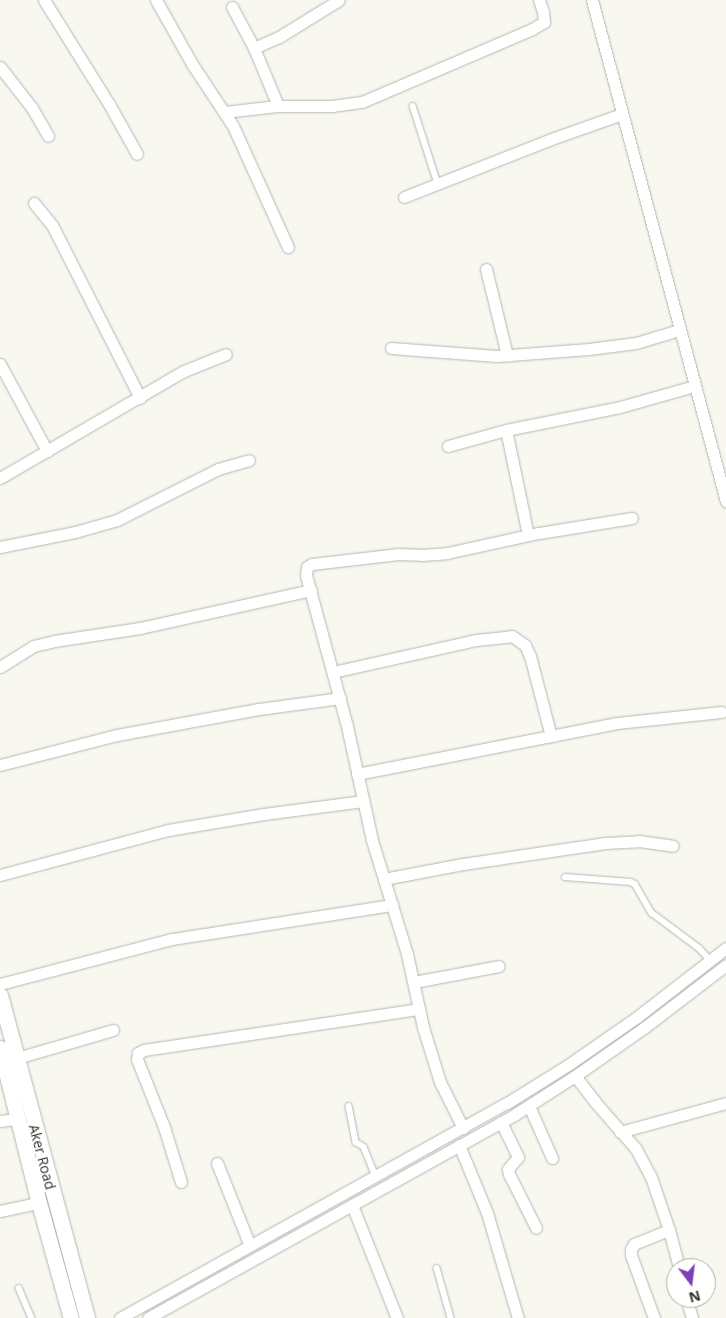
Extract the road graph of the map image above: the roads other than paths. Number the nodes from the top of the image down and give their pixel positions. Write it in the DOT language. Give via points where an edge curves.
graph roads {
  1 [pos="44,0"];
  2 [pos="156,0"];
  3 [pos="339,0"];
  4 [pos="538,0"];
  5 [pos="592,0"];
  6 [pos="232,7"];
  7 [pos="254,48"];
  8 [pos="0,67"];
  9 [pos="278,106"];
  10 [pos="413,106"];
  11 [pos="224,112"];
  12 [pos="622,114"];
  13 [pos="48,136"];
  14 [pos="137,154"];
  15 [pos="438,184"];
  16 [pos="404,197"];
  17 [pos="34,203"];
  18 [pos="288,247"];
  19 [pos="486,269"];
  20 [pos="679,330"];
  21 [pos="391,348"];
  22 [pos="226,354"];
  23 [pos="507,355"];
  24 [pos="0,364"];
  25 [pos="694,386"];
  26 [pos="140,398"];
  27 [pos="506,430"];
  28 [pos="448,446"];
  29 [pos="46,451"];
  30 [pos="249,460"];
  31 [pos="0,478"];
  32 [pos="726,501"];
  33 [pos="632,518"];
  34 [pos="528,535"];
  35 [pos="0,547"];
  36 [pos="311,590"];
  37 [pos="0,667"];
  38 [pos="333,672"];
  39 [pos="340,698"];
  40 [pos="721,712"];
  41 [pos="551,736"];
  42 [pos="0,765"];
  43 [pos="358,774"];
  44 [pos="363,801"];
  45 [pos="673,846"];
  46 [pos="0,875"];
  47 [pos="565,877"];
  48 [pos="384,879"];
  49 [pos="392,905"];
  50 [pos="726,948"];
  51 [pos="710,960"];
  52 [pos="726,965"];
  53 [pos="499,966"];
  54 [pos="414,982"];
  55 [pos="0,984"];
  56 [pos="0,995"];
  57 [pos="419,1009"];
  58 [pos="113,1030"];
  59 [pos="0,1048"];
  60 [pos="16,1058"];
  61 [pos="576,1076"];
  62 [pos="726,1103"];
  63 [pos="349,1106"];
  64 [pos="529,1106"];
  65 [pos="18,1119"];
  66 [pos="0,1121"];
  67 [pos="501,1122"];
  68 [pos="463,1128"];
  69 [pos="620,1132"];
  70 [pos="459,1146"];
  71 [pos="552,1158"];
  72 [pos="217,1163"];
  73 [pos="376,1176"];
  74 [pos="181,1182"];
  75 [pos="39,1202"];
  76 [pos="352,1205"];
  77 [pos="0,1211"];
  78 [pos="536,1228"];
  79 [pos="669,1230"];
  80 [pos="250,1246"];
  81 [pos="676,1258"];
  82 [pos="437,1268"];
  83 [pos="19,1288"];
  84 [pos="32,1318"];
  85 [pos="71,1318"];
  86 [pos="87,1318"];
  87 [pos="120,1318"];
  88 [pos="148,1318"];
  89 [pos="397,1318"];
  90 [pos="451,1318"];
  91 [pos="518,1318"];
  92 [pos="654,1318"];
  1 -- 14 [label="street"];
  2 -- 11 [label="street"];
  3 -- 7 [label="street" via="279,37"];
  4 -- 9 [label="street" via="544,22 532,29 362,102 332,106"];
  5 -- 12 [label="street"];
  6 -- 7 [label="street"];
  7 -- 9 [label="street"];
  8 -- 13 [label="street" via="32,108"];
  9 -- 11 [label="street"];
  10 -- 15 [label="lane"];
  11 -- 18 [label="street" via="258,177"];
  12 -- 15 [label="street"];
  12 -- 20 [label="street"];
  15 -- 16 [label="street"];
  17 -- 26 [label="street" via="52,225"];
  19 -- 23 [label="street"];
  20 -- 23 [label="street" via="636,343"];
  20 -- 25 [label="street"];
  21 -- 23 [label="street"];
  22 -- 26 [label="street" via="184,371"];
  24 -- 29 [label="street"];
  25 -- 27 [label="street" via="620,407"];
  25 -- 32 [label="street"];
  26 -- 29 [label="street"];
  27 -- 28 [label="street"];
  27 -- 34 [label="street"];
  29 -- 31 [label="street"];
  30 -- 35 [label="street" via="218,470 117,520"];
  33 -- 34 [label="street"];
  34 -- 36 [label="street" via="447,553 398,554 312,564 307,567 306,574"];
  36 -- 37 [label="street" via="140,628 32,646"];
  36 -- 38 [label="street"];
  38 -- 39 [label="street"];
  38 -- 41 [label="street" via="476,640 512,636 525,644 530,656"];
  39 -- 42 [label="street" via="117,735"];
  39 -- 43 [label="street"];
  40 -- 41 [label="street" via="617,723"];
  41 -- 43 [label="street"];
  43 -- 44 [label="street"];
  44 -- 46 [label="street" via="168,830"];
  44 -- 48 [label="street"];
  45 -- 48 [label="street" via="639,841 606,843 473,862"];
  47 -- 51 [label="lane" via="635,884 652,913"];
  48 -- 49 [label="street"];
  49 -- 54 [label="street"];
  49 -- 55 [label="street" via="172,939"];
  50 -- 51 [label="street"];
  51 -- 68 [label="street" via="568,1065"];
  52 -- 61 [label="street"];
  53 -- 54 [label="street"];
  54 -- 57 [label="street"];
  56 -- 60 [label="street, Aker Road"];
  57 -- 68 [label="street" via="440,1082"];
  57 -- 74 [label="street" via="138,1053 137,1059 164,1127"];
  58 -- 60 [label="street"];
  59 -- 65 [label="street, Aker Road"];
  60 -- 86 [label="street, Aker Road"];
  61 -- 64 [label="street"];
  61 -- 69 [label="street"];
  62 -- 69 [label="street"];
  63 -- 73 [label="lane" via="356,1142 364,1147"];
  64 -- 67 [label="street"];
  64 -- 71 [label="street"];
  65 -- 66 [label="street"];
  65 -- 75 [label="street, Aker Road"];
  67 -- 70 [label="street"];
  67 -- 78 [label="street" via="518,1157 508,1169 509,1174"];
  68 -- 73 [label="street"];
  69 -- 79 [label="street" via="636,1149 651,1177"];
  70 -- 76 [label="street"];
  70 -- 91 [label="street" via="487,1213"];
  72 -- 80 [label="street"];
  73 -- 80 [label="street"];
  75 -- 77 [label="street"];
  75 -- 85 [label="street, Aker Road"];
  76 -- 88 [label="street"];
  76 -- 89 [label="street"];
  79 -- 81 [label="street"];
  79 -- 92 [label="street" via="634,1244 630,1249"];
  80 -- 87 [label="street"];
  82 -- 90 [label="lane"];
  83 -- 84 [label="lane"];
}
